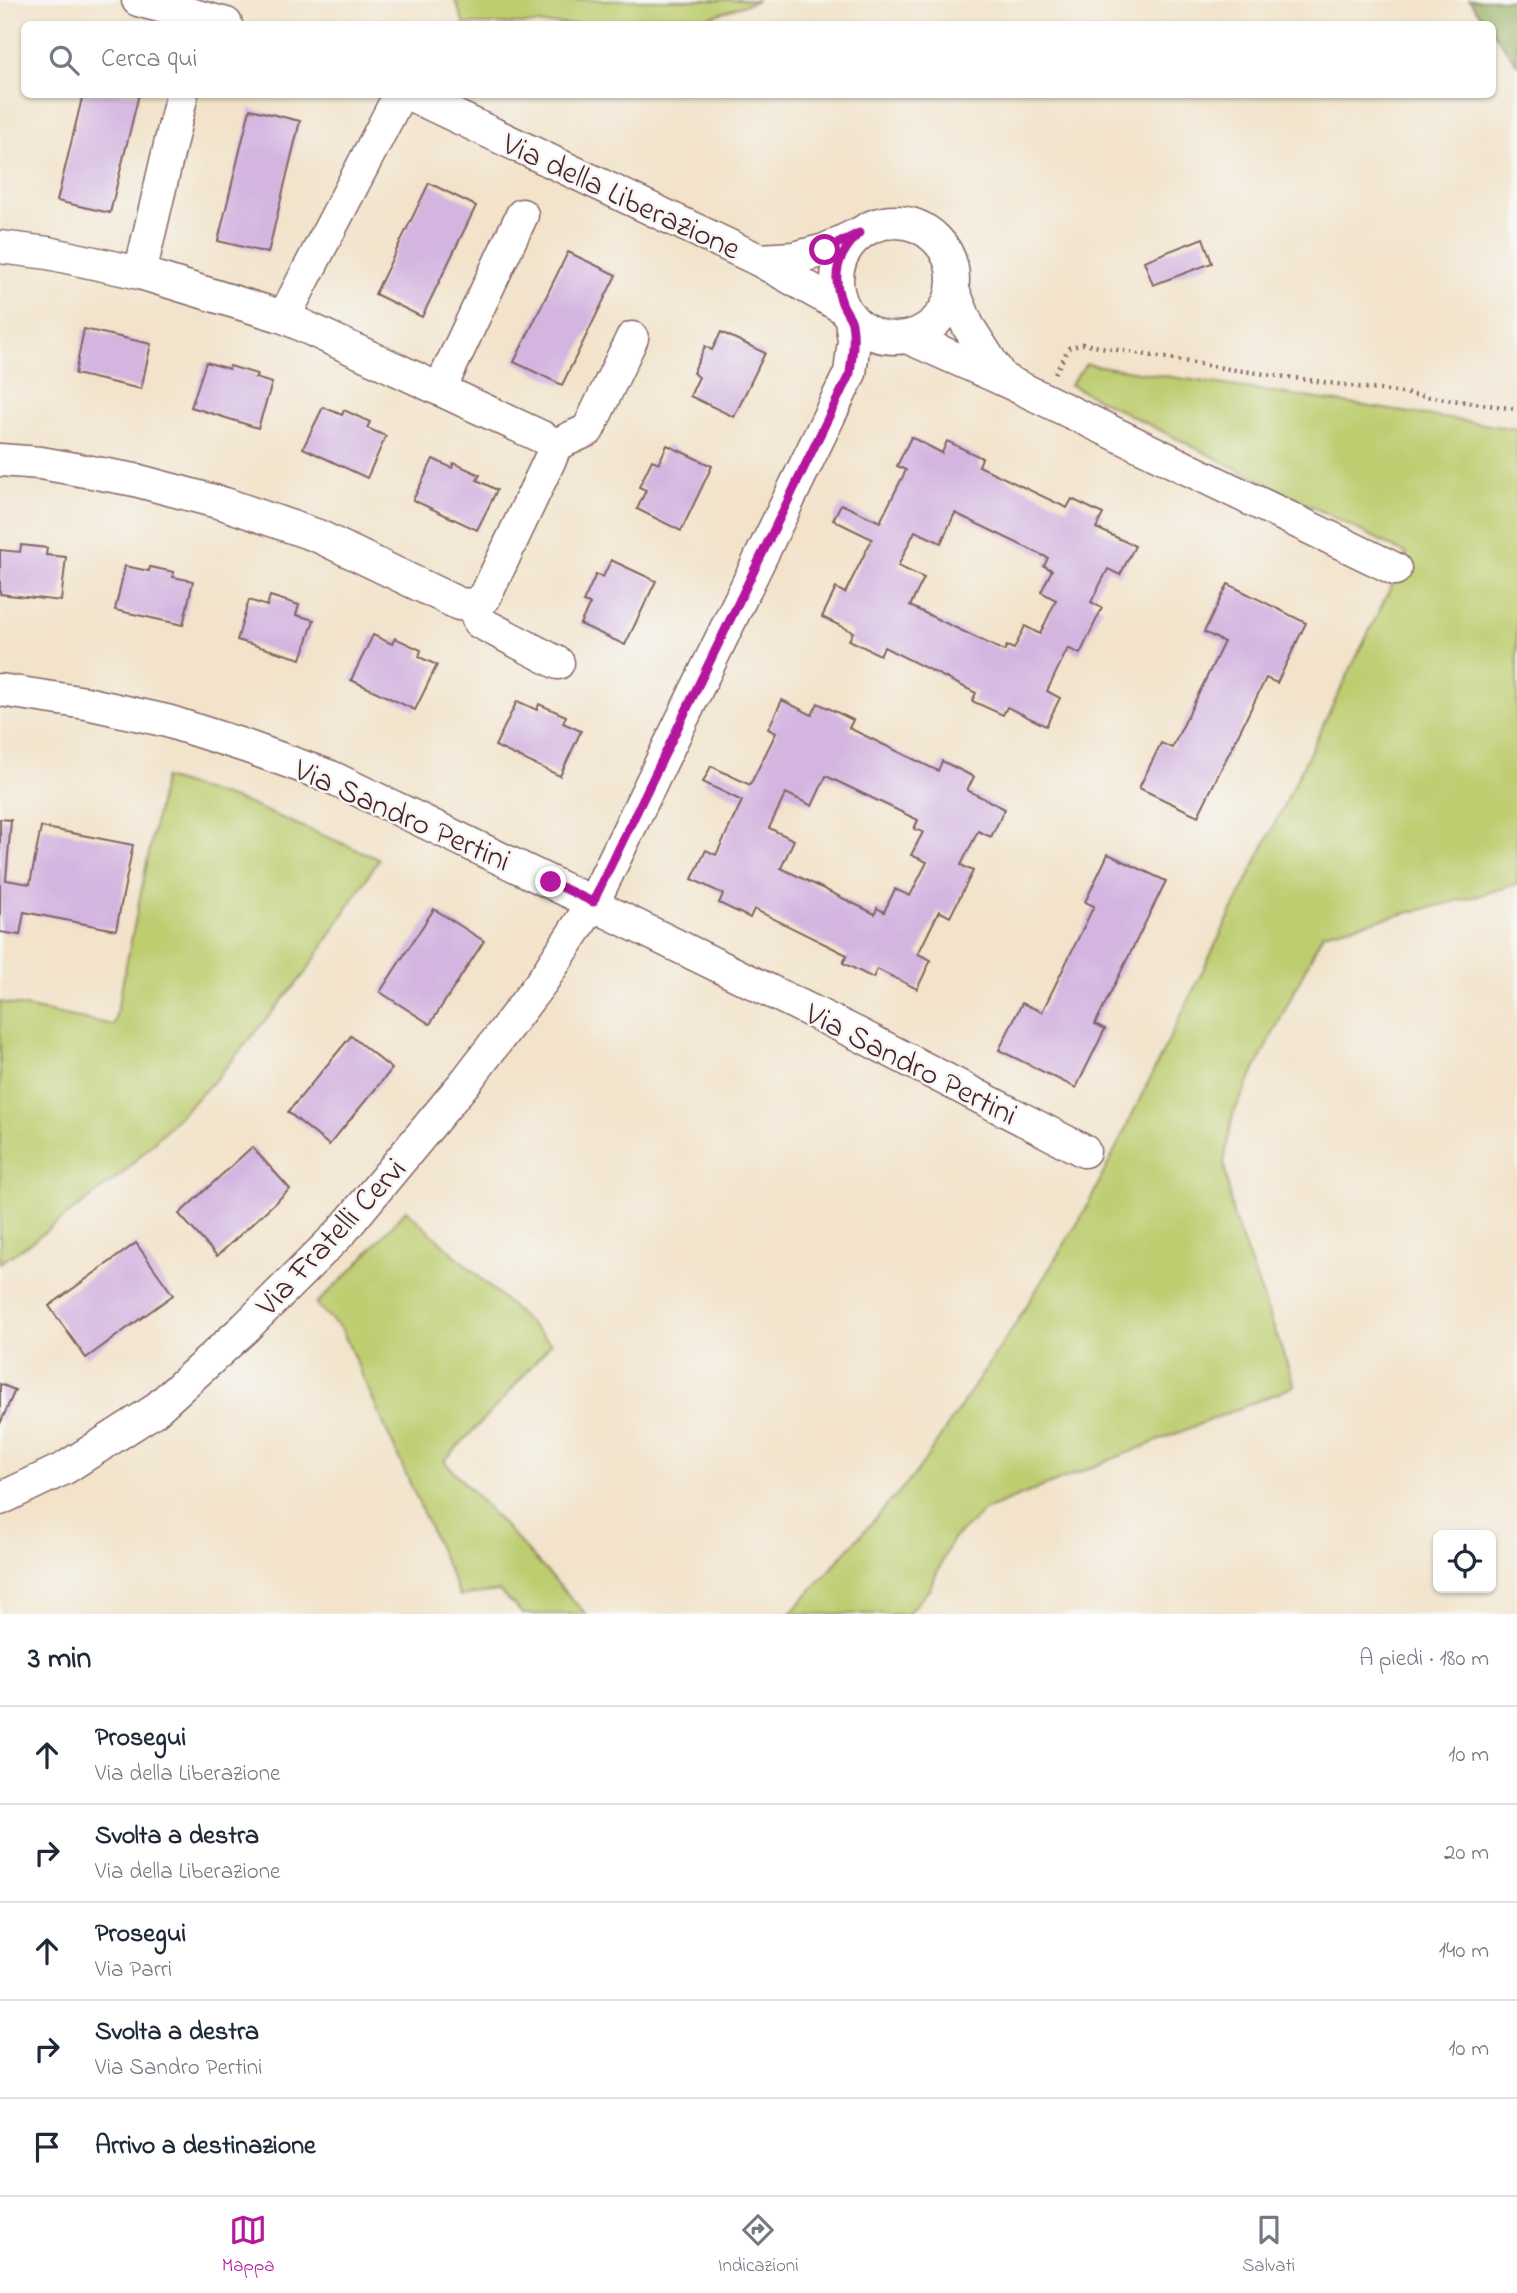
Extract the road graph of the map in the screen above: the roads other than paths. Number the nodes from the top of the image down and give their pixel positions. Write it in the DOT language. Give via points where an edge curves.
graph roads {
  1 [pos="138,0"];
  2 [pos="215,21"];
  3 [pos="181,98"];
  4 [pos="398,98"];
  5 [pos="417,98"];
  6 [pos="522,215"];
  7 [pos="859,233"];
  8 [pos="0,247"];
  9 [pos="759,260"];
  10 [pos="140,272"];
  11 [pos="953,290"];
  12 [pos="847,314"];
  13 [pos="284,317"];
  14 [pos="904,337"];
  15 [pos="632,338"];
  16 [pos="850,373"];
  17 [pos="1002,379"];
  18 [pos="440,389"];
  19 [pos="553,446"];
  20 [pos="0,460"];
  21 [pos="1395,569"];
  22 [pos="473,605"];
  23 [pos="558,663"];
  24 [pos="0,690"];
  25 [pos="593,902"];
  26 [pos="1084,1151"];
  27 [pos="0,1499"];
  1 -- 2 [label="street"];
  3 -- 10 [label="street"];
  4 -- 13 [label="street"];
  5 -- 9 [label="street, Via della Liberazione"];
  6 -- 18 [label="street"];
  7 -- 9 [label="street, Via della Liberazione" via="825,250"];
  7 -- 11 [label="street, Via della Liberazione" via="892,221 926,229 949,256"];
  7 -- 12 [label="street" via="845,248 837,268 837,289"];
  8 -- 10 [label="street"];
  9 -- 12 [label="street, Via della Liberazione"];
  10 -- 13 [label="street"];
  11 -- 14 [label="street" via="937,321"];
  11 -- 17 [label="street, Via della Liberazione" via="968,326"];
  12 -- 14 [label="street, Via della Liberazione" via="876,335"];
  12 -- 16 [label="street" via="854,341"];
  13 -- 18 [label="street"];
  14 -- 16 [label="street" via="872,352"];
  14 -- 17 [label="street, Via della Liberazione"];
  15 -- 19 [label="street" via="588,430"];
  16 -- 25 [label="street, Via Fratelli Cervi"];
  17 -- 21 [label="street, Via della Liberazione"];
  18 -- 19 [label="street"];
  19 -- 22 [label="street" via="485,597"];
  20 -- 22 [label="street" via="135,480 225,504 318,536 458,604"];
  22 -- 23 [label="street" via="479,622"];
  24 -- 25 [label="street, Via Sandro Pertini" via="167,721 257,750 331,777"];
  25 -- 26 [label="street, Via Sandro Pertini"];
  25 -- 27 [label="street, Via Fratelli Cervi" via="543,980 467,1080 342,1231 154,1411 65,1468"];
}
